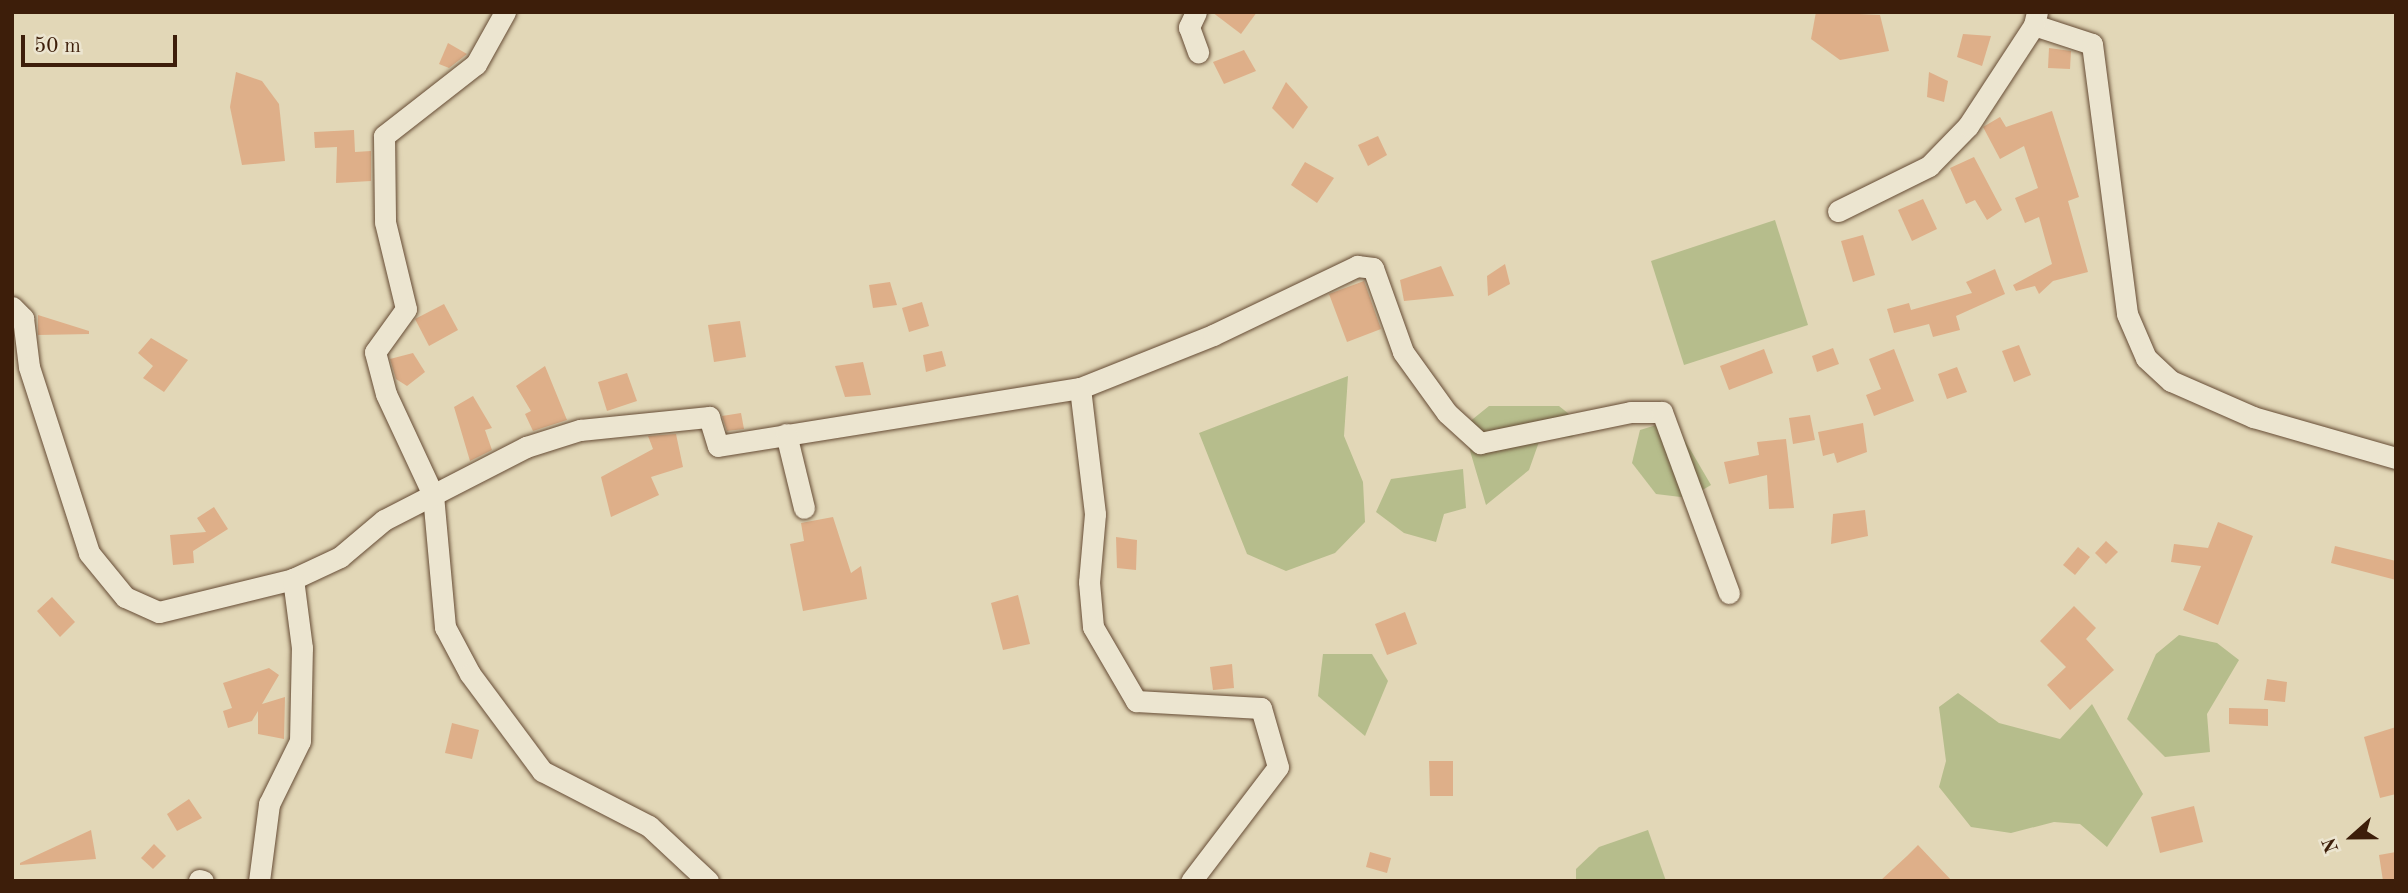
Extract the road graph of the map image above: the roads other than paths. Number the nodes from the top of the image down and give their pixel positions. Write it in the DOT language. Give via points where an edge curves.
graph roads {
  1 [pos="505,12"];
  2 [pos="1196,12"];
  3 [pos="2036,18"];
  4 [pos="1198,52"];
  5 [pos="1838,211"];
  6 [pos="12,306"];
  7 [pos="1080,388"];
  8 [pos="786,434"];
  9 [pos="2396,458"];
  10 [pos="433,495"];
  11 [pos="804,508"];
  12 [pos="293,579"];
  13 [pos="1729,593"];
  14 [pos="259,881"];
  15 [pos="708,881"];
  16 [pos="1191,881"];
  1 -- 10 [label="street" via="476,64 384,136 385,222 406,309 375,352 386,394"];
  2 -- 4 [label="street" via="1189,27"];
  3 -- 5 [label="street" via="1968,126 1928,166"];
  3 -- 9 [label="street" via="2092,44 2127,314 2146,358 2171,381 2253,417"];
  6 -- 12 [label="street" via="23,318 29,367 67,496 106,579 145,610 159,612"];
  7 -- 8 [label="street"];
  7 -- 13 [label="street" via="1213,335 1357,266 1373,268 1403,352 1447,413 1480,443 1631,412 1662,412"];
  7 -- 16 [label="street" via="1095,514 1089,582 1093,627 1136,701 1261,708 1279,767"];
  8 -- 10 [label="street" via="718,446 709,417 580,430 526,447"];
  8 -- 11 [label="street"];
  10 -- 12 [label="street" via="384,520 340,557"];
  10 -- 15 [label="street" via="445,626 503,725 542,771 649,826"];
  12 -- 14 [label="street" via="302,648 300,741 270,804"];
}
